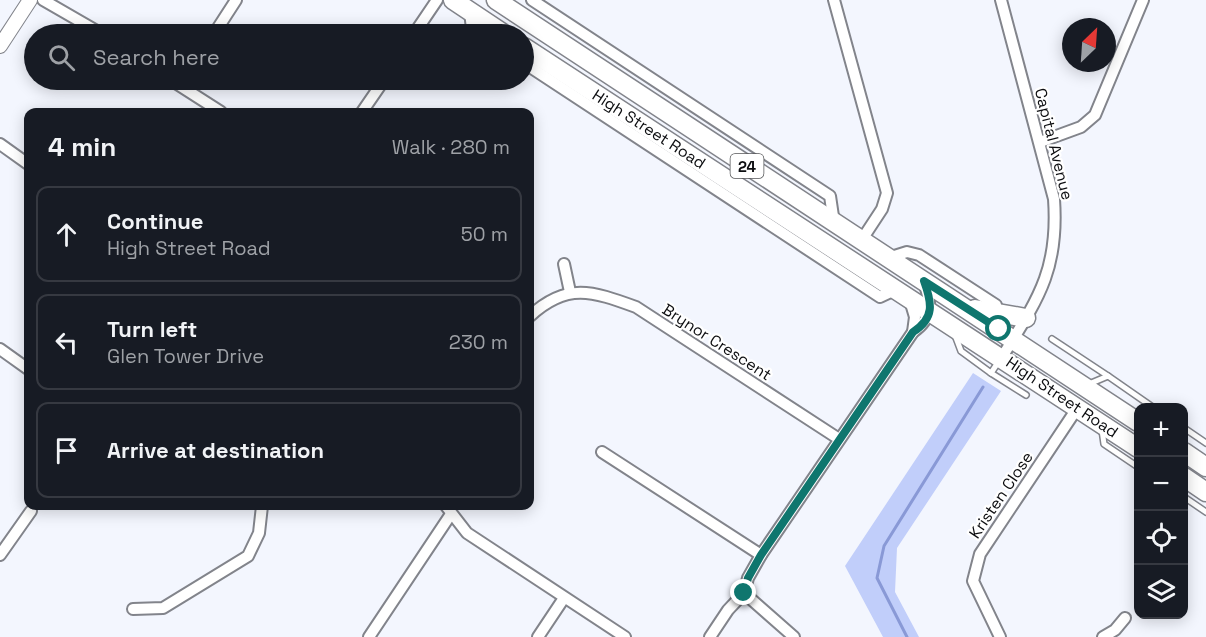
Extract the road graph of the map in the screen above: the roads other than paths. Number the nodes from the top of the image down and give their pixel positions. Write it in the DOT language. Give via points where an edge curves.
graph roads {
  1 [pos="30,0"];
  2 [pos="43,0"];
  3 [pos="56,0"];
  4 [pos="236,0"];
  5 [pos="437,0"];
  6 [pos="453,0"];
  7 [pos="496,0"];
  8 [pos="532,0"];
  9 [pos="834,0"];
  10 [pos="1001,0"];
  11 [pos="1143,0"];
  12 [pos="470,12"];
  13 [pos="69,13"];
  14 [pos="86,24"];
  15 [pos="220,24"];
  16 [pos="421,24"];
  17 [pos="471,24"];
  18 [pos="489,24"];
  19 [pos="532,24"];
  20 [pos="534,25"];
  21 [pos="0,46"];
  22 [pos="534,54"];
  23 [pos="534,70"];
  24 [pos="189,90"];
  25 [pos="377,90"];
  26 [pos="215,108"];
  27 [pos="365,108"];
  28 [pos="1040,142"];
  29 [pos="0,144"];
  30 [pos="24,161"];
  31 [pos="834,223"];
  32 [pos="861,241"];
  33 [pos="888,258"];
  34 [pos="564,264"];
  35 [pos="924,281"];
  36 [pos="895,290"];
  37 [pos="570,291"];
  38 [pos="974,291"];
  39 [pos="910,300"];
  40 [pos="996,305"];
  41 [pos="965,308"];
  42 [pos="534,312"];
  43 [pos="930,313"];
  44 [pos="1026,318"];
  45 [pos="955,328"];
  46 [pos="913,332"];
  47 [pos="1013,339"];
  48 [pos="1052,339"];
  49 [pos="0,349"];
  50 [pos="1002,357"];
  51 [pos="24,366"];
  52 [pos="992,373"];
  53 [pos="1108,376"];
  54 [pos="1084,386"];
  55 [pos="1026,395"];
  56 [pos="1147,403"];
  57 [pos="1077,407"];
  58 [pos="1134,419"];
  59 [pos="1100,422"];
  60 [pos="1188,431"];
  61 [pos="839,440"];
  62 [pos="1206,443"];
  63 [pos="1134,445"];
  64 [pos="602,452"];
  65 [pos="1188,455"];
  66 [pos="1134,464"];
  67 [pos="1206,467"];
  68 [pos="1188,480"];
  69 [pos="1206,492"];
  70 [pos="1188,500"];
  71 [pos="262,510"];
  72 [pos="448,510"];
  73 [pos="31,511"];
  74 [pos="1206,512"];
  75 [pos="0,555"];
  76 [pos="761,555"];
  77 [pos="744,593"];
  78 [pos="564,598"];
  79 [pos="133,609"];
  80 [pos="1125,618"];
  81 [pos="369,637"];
  82 [pos="538,637"];
  83 [pos="625,637"];
  84 [pos="710,637"];
  85 [pos="794,637"];
  86 [pos="1000,637"];
  87 [pos="1103,637"];
  1 -- 21 [label="street"];
  2 -- 13 [label="street"];
  3 -- 13 [label="street"];
  4 -- 15 [label="street"];
  5 -- 16 [label="street"];
  6 -- 12 [label="main road"];
  7 -- 19 [label="main road, High Street Road / 24"];
  8 -- 31 [label="street" via="830,196"];
  9 -- 32 [label="street" via="887,193 882,210"];
  10 -- 28 [label="street, Capital Avenue"];
  11 -- 28 [label="street" via="1095,115 1081,127"];
  12 -- 17 [label="street"];
  12 -- 18 [label="main road"];
  13 -- 14 [label="street"];
  20 -- 31 [label="main road, High Street Road / 24"];
  22 -- 36 [label="main road, High Street Road / 24"];
  23 -- 36 [label="street, High Street Road" via="880,297"];
  24 -- 26 [label="street"];
  25 -- 27 [label="street"];
  28 -- 44 [label="street, Capital Avenue" via="1054,199 1056,232 1042,292"];
  29 -- 30 [label="street"];
  31 -- 32 [label="main road, High Street Road / 24"];
  32 -- 33 [label="main road, High Street Road / 24"];
  33 -- 35 [label="main road, High Street Road / 24"];
  33 -- 38 [label="street" via="907,252 920,255"];
  34 -- 37 [label="street"];
  35 -- 41 [label="main road, High Street Road / 24"];
  35 -- 43 [label="street"];
  36 -- 39 [label="main road, High Street Road / 24"];
  37 -- 42 [label="street"];
  37 -- 61 [label="street, Brynor Crescent" via="603,295 636,307"];
  38 -- 40 [label="street"];
  38 -- 41 [label="street"];
  39 -- 43 [label="main road, High Street Road / 24"];
  39 -- 46 [label="street" via="915,317"];
  41 -- 44 [label="main road"];
  41 -- 47 [label="main road, High Street Road / 24"];
  43 -- 45 [label="main road, High Street Road / 24"];
  43 -- 46 [label="street"];
  44 -- 47 [label="street, Capital Avenue"];
  45 -- 50 [label="main road, High Street Road / 24"];
  45 -- 52 [label="lane" via="961,351"];
  46 -- 61 [label="street"];
  47 -- 50 [label="street, Capital Avenue"];
  47 -- 54 [label="main road, High Street Road / 24"];
  48 -- 53 [label="lane"];
  49 -- 51 [label="street"];
  50 -- 52 [label="lane"];
  50 -- 57 [label="main road, High Street Road / 24"];
  52 -- 55 [label="lane"];
  53 -- 54 [label="lane"];
  53 -- 56 [label="lane"];
  54 -- 58 [label="main road, High Street Road / 24"];
  57 -- 59 [label="main road, High Street Road / 24"];
  57 -- 86 [label="street, Kristen Close" via="980,554 973,581"];
  59 -- 63 [label="main road, High Street Road / 24"];
  59 -- 66 [label="lane" via="1104,444"];
  60 -- 62 [label="lane"];
  61 -- 76 [label="street"];
  64 -- 76 [label="street"];
  65 -- 67 [label="main road"];
  68 -- 69 [label="main road"];
  70 -- 74 [label="lane"];
  71 -- 79 [label="street" via="259,533 248,556 163,608"];
  72 -- 78 [label="street" via="467,533"];
  72 -- 81 [label="street"];
  73 -- 75 [label="street"];
  76 -- 77 [label="street"];
  77 -- 84 [label="street"];
  77 -- 85 [label="street"];
  78 -- 82 [label="street"];
  78 -- 83 [label="street"];
  80 -- 87 [label="street"];
}
